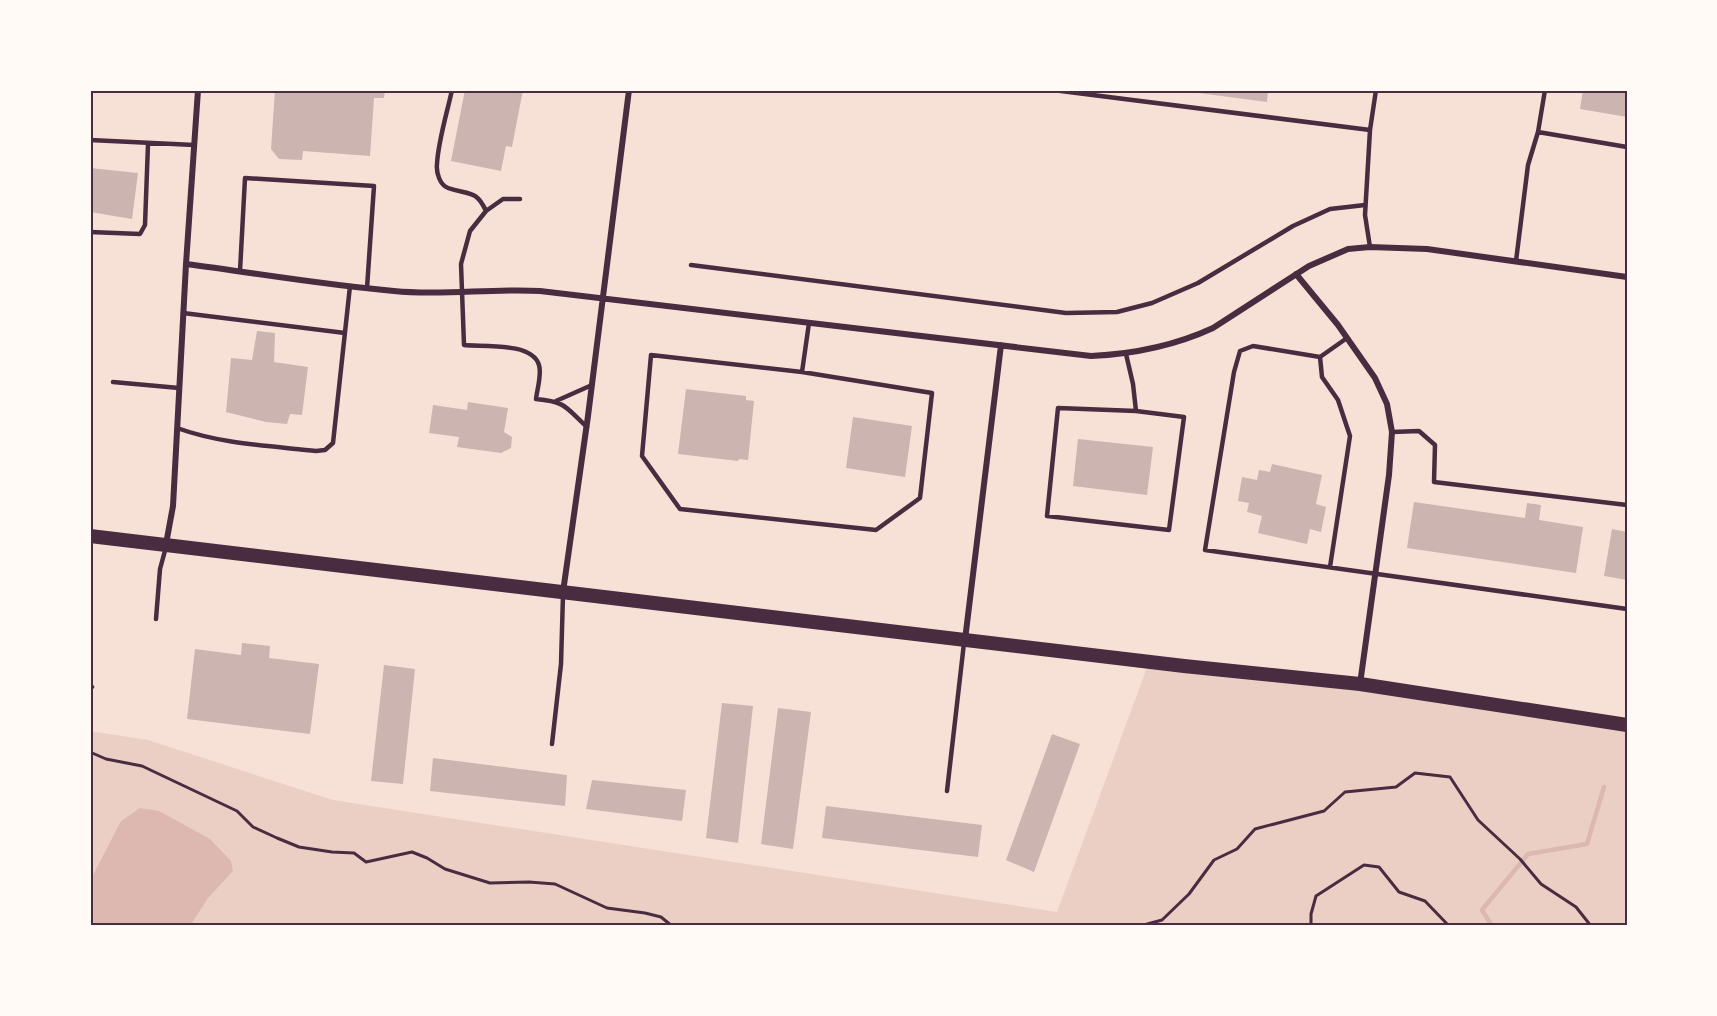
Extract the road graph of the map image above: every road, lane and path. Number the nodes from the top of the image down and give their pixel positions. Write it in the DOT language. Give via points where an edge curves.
graph roads {
  1 [pos="198,90"];
  2 [pos="452,90"];
  3 [pos="629,90"];
  4 [pos="1053,90"];
  5 [pos="1376,90"];
  6 [pos="1545,90"];
  7 [pos="1370,130"];
  8 [pos="1538,132"];
  9 [pos="90,140"];
  10 [pos="148,144"];
  11 [pos="194,146"];
  12 [pos="1627,147"];
  13 [pos="520,199"];
  14 [pos="1365,205"];
  15 [pos="486,211"];
  16 [pos="90,232"];
  17 [pos="1370,247"];
  18 [pos="1516,261"];
  19 [pos="186,264"];
  20 [pos="691,265"];
  21 [pos="240,271"];
  22 [pos="1296,274"];
  23 [pos="1627,277"];
  24 [pos="350,286"];
  25 [pos="366,288"];
  26 [pos="463,292"];
  27 [pos="602,298"];
  28 [pos="183,313"];
  29 [pos="809,323"];
  30 [pos="345,333"];
  31 [pos="1347,338"];
  32 [pos="1001,345"];
  33 [pos="1126,354"];
  34 [pos="1320,357"];
  35 [pos="802,372"];
  36 [pos="114,382"];
  37 [pos="592,385"];
  38 [pos="179,388"];
  39 [pos="556,401"];
  40 [pos="1136,411"];
  41 [pos="177,428"];
  42 [pos="586,428"];
  43 [pos="1392,432"];
  44 [pos="1627,505"];
  45 [pos="90,536"];
  46 [pos="166,544"];
  47 [pos="1330,567"];
  48 [pos="1375,574"];
  49 [pos="563,592"];
  50 [pos="1627,609"];
  51 [pos="156,619"];
  52 [pos="965,640"];
  53 [pos="1360,684"];
  54 [pos="1627,725"];
  55 [pos="552,744"];
  56 [pos="90,752"];
  57 [pos="946,791"];
  58 [pos="672,926"];
  59 [pos="1140,926"];
  60 [pos="1311,926"];
  61 [pos="1449,926"];
  62 [pos="1591,926"];
  1 -- 11 [label="street"];
  2 -- 15 [label="lane" via="436,166 439,179 446,187 471,192"];
  3 -- 27 [label="street"];
  4 -- 7 [label="lane"];
  5 -- 7 [label="lane"];
  6 -- 8 [label="lane"];
  7 -- 14 [label="lane"];
  8 -- 12 [label="lane"];
  8 -- 18 [label="lane" via="1528,165"];
  9 -- 10 [label="lane"];
  10 -- 11 [label="lane"];
  10 -- 16 [label="lane" via="145,225 140,234"];
  11 -- 19 [label="street"];
  13 -- 15 [label="lane" via="503,199"];
  14 -- 17 [label="lane"];
  14 -- 20 [label="lane" via="1330,209 1293,226 1198,283 1152,303 1117,312 1066,313"];
  15 -- 26 [label="lane" via="470,231 461,264"];
  17 -- 18 [label="street" via="1427,249"];
  17 -- 22 [label="street" via="1348,249"];
  18 -- 23 [label="street"];
  19 -- 21 [label="street"];
  19 -- 28 [label="street"];
  21 -- 24 [label="street"];
  21 -- 25 [label="lane" via="245,178 374,186"];
  22 -- 31 [label="street"];
  22 -- 33 [label="street" via="1213,328 1158,348"];
  24 -- 25 [label="street"];
  24 -- 30 [label="lane"];
  25 -- 26 [label="street"];
  26 -- 27 [label="street" via="514,289"];
  26 -- 39 [label="lane" via="464,345 524,349 540,366 536,399"];
  27 -- 29 [label="street"];
  27 -- 37 [label="street"];
  28 -- 30 [label="lane"];
  28 -- 38 [label="street"];
  29 -- 32 [label="street"];
  29 -- 35 [label="lane"];
  30 -- 41 [label="lane" via="333,443 325,450 226,440"];
  31 -- 34 [label="lane"];
  31 -- 43 [label="street" via="1375,378 1387,404"];
  32 -- 33 [label="street" via="1074,355"];
  32 -- 52 [label="street"];
  33 -- 40 [label="lane"];
  34 -- 47 [label="lane" via="1322,377 1338,400 1350,436"];
  34 -- 47 [label="lane" via="1252,346 1240,351 1205,550"];
  35 -- 35 [label="lane" via="932,393 920,498 876,530 680,509 642,456 651,355"];
  36 -- 38 [label="lane"];
  37 -- 39 [label="lane"];
  37 -- 42 [label="street"];
  38 -- 41 [label="street"];
  39 -- 42 [label="lane" via="570,409"];
  40 -- 40 [label="lane" via="1184,417 1169,530 1047,516 1058,408"];
  41 -- 46 [label="street" via="173,506"];
  42 -- 49 [label="street"];
  43 -- 44 [label="lane" via="1419,431 1435,445 1434,482"];
  43 -- 48 [label="street"];
  45 -- 46 [label="main road"];
  46 -- 49 [label="main road"];
  46 -- 51 [label="lane"];
  47 -- 48 [label="lane"];
  48 -- 50 [label="lane"];
  48 -- 53 [label="street"];
  49 -- 52 [label="main road"];
  49 -- 55 [label="lane" via="561,664"];
  52 -- 53 [label="main road"];
  52 -- 57 [label="lane"];
  53 -- 54 [label="main road"];
  56 -- 58 [label="path" via="142,766 237,811 253,827 299,847 354,852 366,861 412,852 445,869 490,883 555,884 607,908 661,917"];
  59 -- 62 [label="path" via="1162,920 1189,894 1214,860 1237,849 1255,829 1324,811 1345,792 1396,787 1415,774 1450,777 1478,820 1520,859 1540,884 1576,907"];
  60 -- 61 [label="path" via="1316,896 1364,865 1378,867 1398,892 1425,902"];
}
